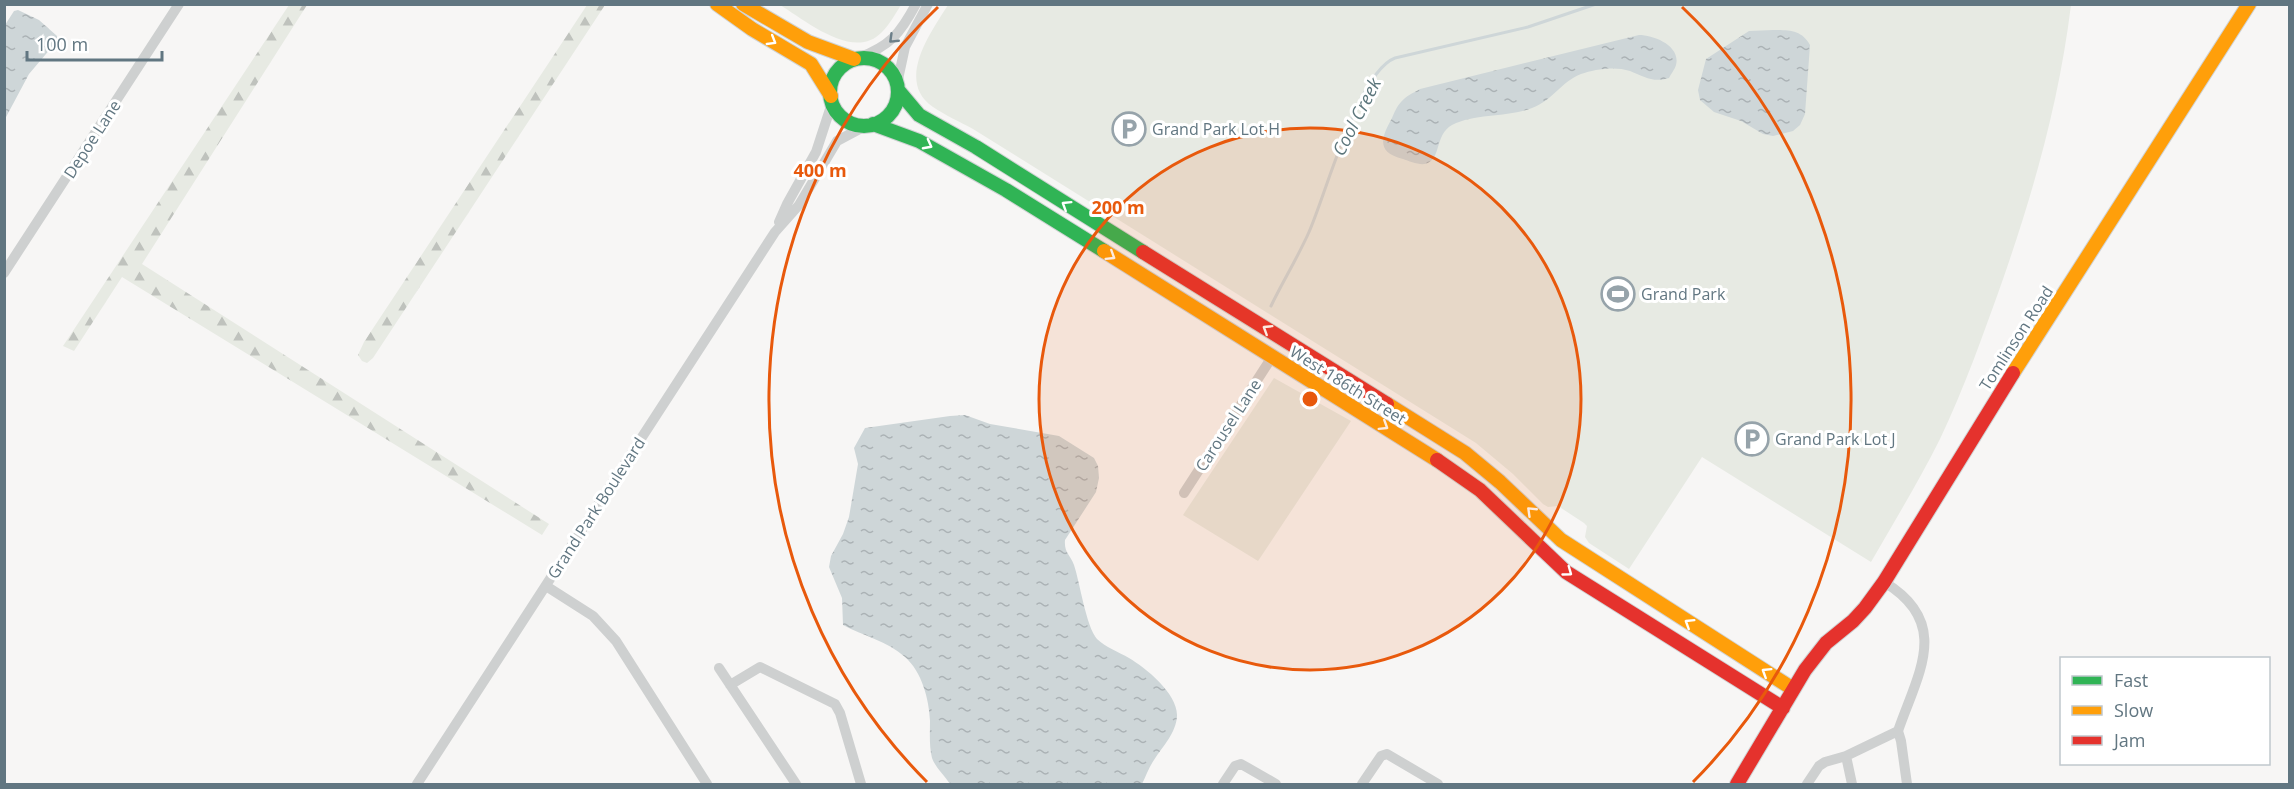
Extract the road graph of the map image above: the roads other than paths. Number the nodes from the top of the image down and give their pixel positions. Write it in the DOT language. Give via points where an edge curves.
graph roads {
  1 [pos="717,4"];
  2 [pos="743,4"];
  3 [pos="916,4"];
  4 [pos="928,4"];
  5 [pos="2249,4"];
  6 [pos="173,6"];
  7 [pos="856,59"];
  8 [pos="898,87"];
  9 [pos="831,99"];
  10 [pos="870,125"];
  11 [pos="776,232"];
  12 [pos="4,273"];
  13 [pos="1272,357"];
  14 [pos="1372,394"];
  15 [pos="1362,412"];
  16 [pos="1184,494"];
  17 [pos="1884,582"];
  18 [pos="546,586"];
  19 [pos="719,668"];
  20 [pos="1796,684"];
  21 [pos="730,685"];
  22 [pos="1783,708"];
  23 [pos="1898,731"];
  24 [pos="1846,756"];
  25 [pos="417,784"];
  26 [pos="707,784"];
  27 [pos="796,784"];
  28 [pos="861,784"];
  29 [pos="1223,784"];
  30 [pos="1276,784"];
  31 [pos="1362,784"];
  32 [pos="1438,784"];
  33 [pos="1737,784"];
  34 [pos="1807,784"];
  35 [pos="1852,784"];
  36 [pos="1906,784"];
  1 -- 9 [label="street, one-way" via="811,64"];
  2 -- 7 [label="street" via="808,42"];
  3 -- 7 [label="street, one-way" via="900,33 886,46"];
  4 -- 8 [label="street" via="905,47"];
  5 -- 17 [label="street, Tomlinson Road" via="2025,353"];
  6 -- 12 [label="street, Depoe Lane"];
  7 -- 8 [label="street" via="871,58 883,63"];
  7 -- 9 [label="street" via="837,72 831,84"];
  8 -- 10 [label="street" via="890,114"];
  14 -- 8 [label="street, West 186th Street, one-way" via="919,115"];
  9 -- 10 [label="street" via="843,118 854,124"];
  9 -- 11 [label="street, Grand Park Boulevard" via="816,152"];
  10 -- 11 [label="street, Grand Park Boulevard" via="837,141 799,205"];
  10 -- 13 [label="street, West 186th Street, one-way" via="919,141 953,159"];
  11 -- 18 [label="street, Grand Park Boulevard"];
  13 -- 15 [label="street, West 186th Street"];
  13 -- 16 [label="street, Carousel Lane"];
  14 -- 15 [label="street"];
  20 -- 14 [label="street, West 186th Street, one-way" via="1561,540 1482,466"];
  15 -- 22 [label="street, West 186th Street, one-way" via="1480,490 1566,572"];
  17 -- 20 [label="street, Tomlinson Road" via="1853,621 1826,643"];
  17 -- 23 [label="street" via="1915,608 1925,636 1923,666"];
  18 -- 25 [label="street, Grand Park Boulevard"];
  18 -- 26 [label="street" via="593,616 616,641"];
  19 -- 21 [label="street"];
  20 -- 22 [label="street, Tomlinson Road"];
  21 -- 27 [label="street"];
  21 -- 28 [label="street" via="760,667 835,704"];
  22 -- 33 [label="street, Tomlinson Road"];
  23 -- 24 [label="street"];
  23 -- 36 [label="street"];
  24 -- 34 [label="street" via="1819,766"];
  24 -- 35 [label="street"];
  29 -- 30 [label="street" via="1235,766 1241,764"];
  31 -- 32 [label="street" via="1384,754"];
}
